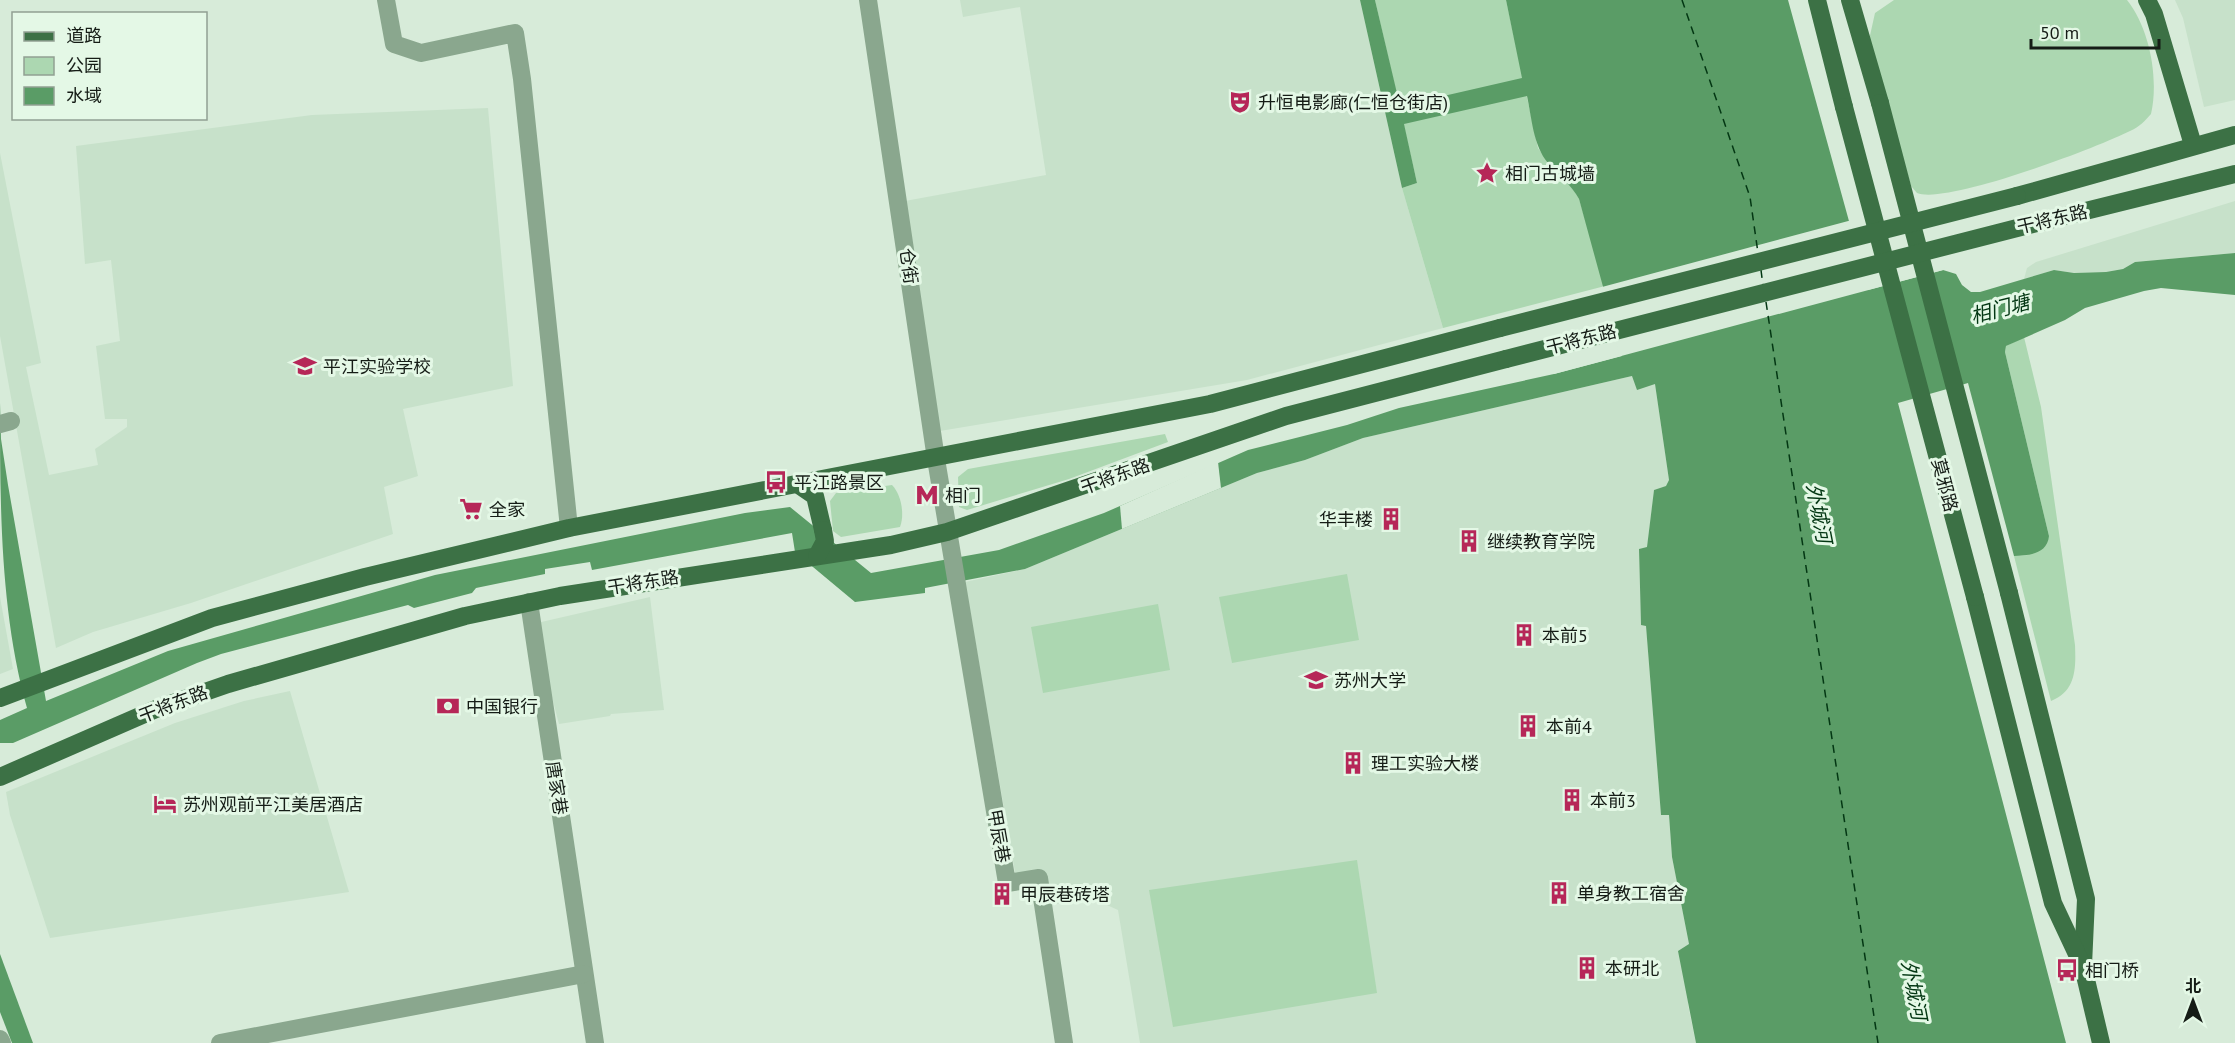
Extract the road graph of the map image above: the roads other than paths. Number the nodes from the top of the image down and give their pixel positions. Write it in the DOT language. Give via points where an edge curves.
graph roads {
  1 [pos="386,0"];
  2 [pos="868,0"];
  3 [pos="1818,0"];
  4 [pos="1850,0"];
  5 [pos="2147,0"];
  6 [pos="2235,135"];
  7 [pos="2193,145"];
  8 [pos="2235,174"];
  9 [pos="936,459"];
  10 [pos="800,484"];
  11 [pos="569,528"];
  12 [pos="949,541"];
  13 [pos="817,556"];
  14 [pos="957,592"];
  15 [pos="528,603"];
  16 [pos="7,695"];
  17 [pos="0,777"];
  18 [pos="2083,967"];
  19 [pos="585,974"];
  20 [pos="220,1043"];
  21 [pos="595,1043"];
  22 [pos="1064,1043"];
  23 [pos="2101,1043"];
  1 -- 11 [label="street" via="394,44 421,53 515,33"];
  2 -- 9 [label="street, 仓街"];
  3 -- 18 [label="main road, 莫邪路, bridge" via="2053,903"];
  4 -- 18 [label="main road, 莫邪路, bridge" via="2009,593 2086,899"];
  5 -- 7 [label="main road"];
  6 -- 7 [label="main road, 干将东路"];
  7 -- 9 [label="main road, 干将东路, bridge" via="2016,196 1251,394"];
  8 -- 12 [label="main road, 干将东路, bridge" via="1286,416"];
  9 -- 10 [label="main road, 干将东路"];
  9 -- 12 [label="street, 仓街"];
  10 -- 11 [label="main road, 干将东路"];
  10 -- 13 [label="main road, bridge" via="815,496 824,530 825,541"];
  11 -- 16 [label="main road, 干将东路" via="212,618"];
  12 -- 13 [label="main road, 干将东路"];
  12 -- 14 [label="street, 仓街"];
  13 -- 15 [label="main road, 干将东路"];
  14 -- 22 [label="street, 甲辰巷" via="1007,883 1039,878"];
  15 -- 17 [label="main road, 干将东路" via="455,619 228,684 147,713"];
  15 -- 19 [label="street, 唐家巷"];
  18 -- 23 [label="main road, 莫邪路"];
  19 -- 20 [label="street"];
  19 -- 21 [label="street, 唐家巷"];
}
